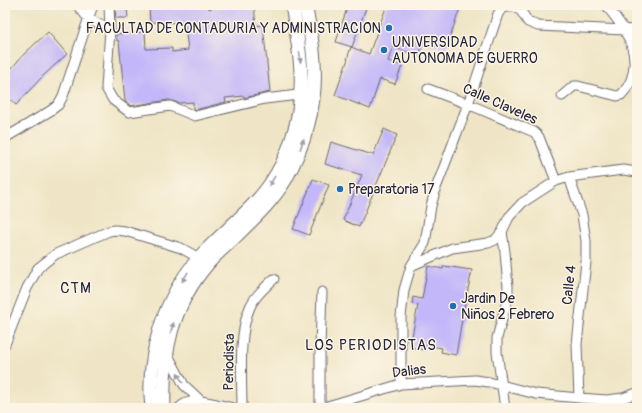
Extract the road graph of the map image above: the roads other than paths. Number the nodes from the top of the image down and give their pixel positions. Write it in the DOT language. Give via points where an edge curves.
graph roads {
  1 [pos="78,5"];
  2 [pos="93,5"];
  3 [pos="109,5"];
  4 [pos="292,5"];
  5 [pos="305,5"];
  6 [pos="606,5"];
  7 [pos="89,19"];
  8 [pos="637,29"];
  9 [pos="110,30"];
  10 [pos="625,30"];
  11 [pos="428,89"];
  12 [pos="307,94"];
  13 [pos="562,96"];
  14 [pos="468,104"];
  15 [pos="5,138"];
  16 [pos="637,172"];
  17 [pos="569,177"];
  18 [pos="556,181"];
  19 [pos="502,232"];
  20 [pos="199,258"];
  21 [pos="411,266"];
  22 [pos="274,279"];
  23 [pos="322,292"];
  24 [pos="5,344"];
  25 [pos="166,350"];
  26 [pos="401,384"];
  27 [pos="502,385"];
  28 [pos="637,393"];
  29 [pos="579,398"];
  30 [pos="200,400"];
  31 [pos="152,408"];
  32 [pos="164,408"];
  33 [pos="179,408"];
  34 [pos="234,408"];
  35 [pos="242,408"];
  36 [pos="321,408"];
  37 [pos="505,408"];
  1 -- 7 [label="street"];
  2 -- 7 [label="street"];
  3 -- 9 [label="street"];
  4 -- 12 [label="main road, one-way" via="302,84"];
  5 -- 12 [label="main road" via="314,62"];
  6 -- 10 [label="street"];
  7 -- 9 [label="street"];
  7 -- 15 [label="street" via="58,104"];
  8 -- 10 [label="street"];
  9 -- 12 [label="street" via="106,88 113,100 129,112 170,106 195,116 266,99"];
  10 -- 13 [label="street" via="634,52 635,66 624,92 617,96 574,86"];
  10 -- 14 [label="street" via="538,26 528,22 521,11 515,8 502,8"];
  11 -- 14 [label="street, Calle Claveles"];
  12 -- 20 [label="main road, one-way" via="282,165 267,189"];
  25 -- 12 [label="main road, one-way" via="173,325 194,283 209,262 270,202 298,156 307,129"];
  14 -- 18 [label="street, Calle Claveles" via="534,132 539,137"];
  14 -- 21 [label="street" via="436,188 425,243"];
  16 -- 17 [label="street" via="623,170"];
  17 -- 18 [label="street"];
  17 -- 29 [label="street, Calle 4" via="582,216 586,241 577,344"];
  18 -- 19 [label="street" via="522,203 509,217"];
  19 -- 21 [label="street" via="496,240 488,243 452,248"];
  19 -- 27 [label="street" via="508,287 508,297 497,338"];
  20 -- 24 [label="street" via="181,248 115,230 56,254 38,268 34,275"];
  20 -- 31 [label="main road, one-way" via="174,295 163,319 155,347 150,382"];
  21 -- 26 [label="street" via="404,290 401,317"];
  22 -- 35 [label="street, Periodista" via="250,306 244,324"];
  23 -- 36 [label="street"];
  30 -- 25 [label="street, one-way" via="184,385"];
  25 -- 32 [label="main road"];
  26 -- 27 [label="street, Dalias" via="475,380"];
  26 -- 36 [label="street, Dalias"];
  27 -- 29 [label="street, Dalias" via="536,394"];
  27 -- 37 [label="street"];
  28 -- 29 [label="street, Dalias" via="607,400"];
  30 -- 33 [label="street" via="189,401"];
  30 -- 34 [label="street"];
}
